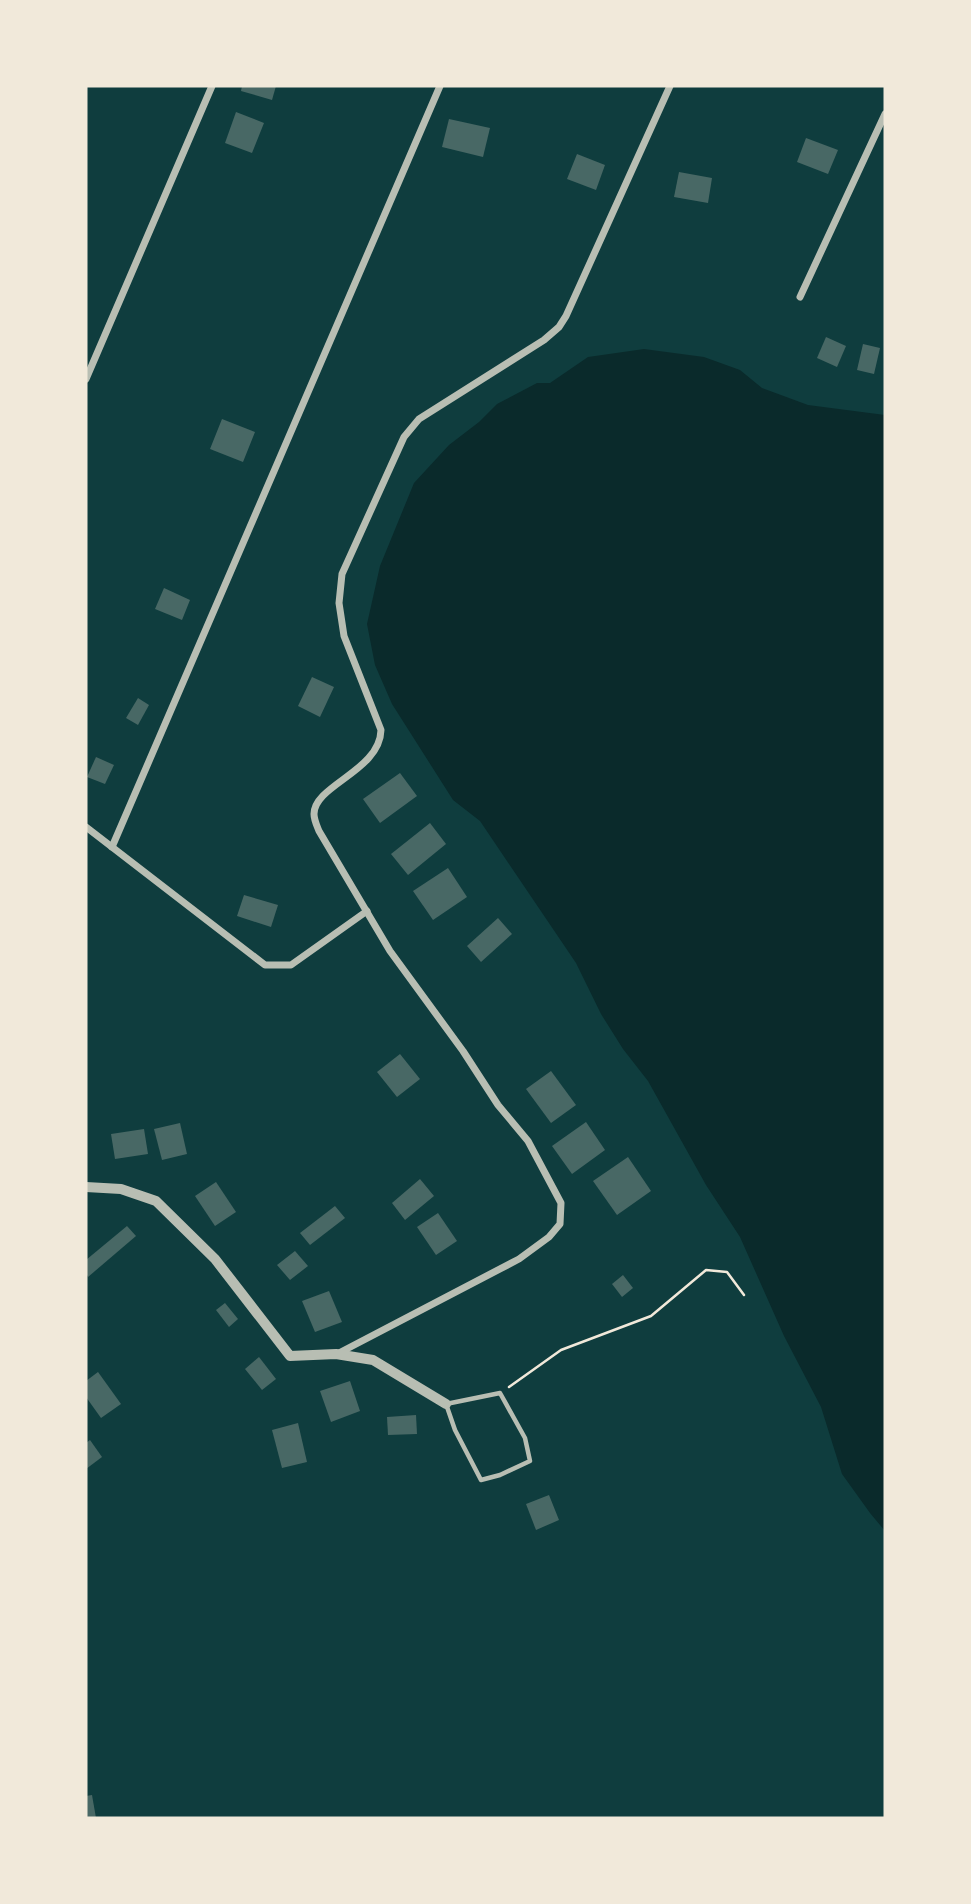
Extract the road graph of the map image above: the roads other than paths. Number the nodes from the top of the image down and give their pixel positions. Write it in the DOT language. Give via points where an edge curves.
graph roads {
  1 [pos="212,86"];
  2 [pos="440,86"];
  3 [pos="670,86"];
  4 [pos="885,114"];
  5 [pos="800,297"];
  6 [pos="86,379"];
  7 [pos="86,827"];
  8 [pos="112,847"];
  9 [pos="367,911"];
  10 [pos="86,1187"];
  11 [pos="336,1354"];
  12 [pos="446,1404"];
  1 -- 6 [label="street"];
  2 -- 8 [label="street"];
  3 -- 9 [label="street" via="559,327 419,419 404,437 342,574 339,603 344,636 381,730 381,742 374,754 319,801 314,812 319,831"];
  4 -- 5 [label="street"];
  7 -- 8 [label="street"];
  8 -- 9 [label="street" via="265,965 291,965"];
  9 -- 11 [label="street" via="390,951 528,1141 561,1203 560,1224 519,1259"];
  10 -- 11 [label="street" via="121,1189 156,1201 215,1259 289,1356"];
  11 -- 12 [label="street" via="373,1360"];
  12 -- 12 [label="lane" via="500,1393 525,1438 530,1461 481,1480"];
}
